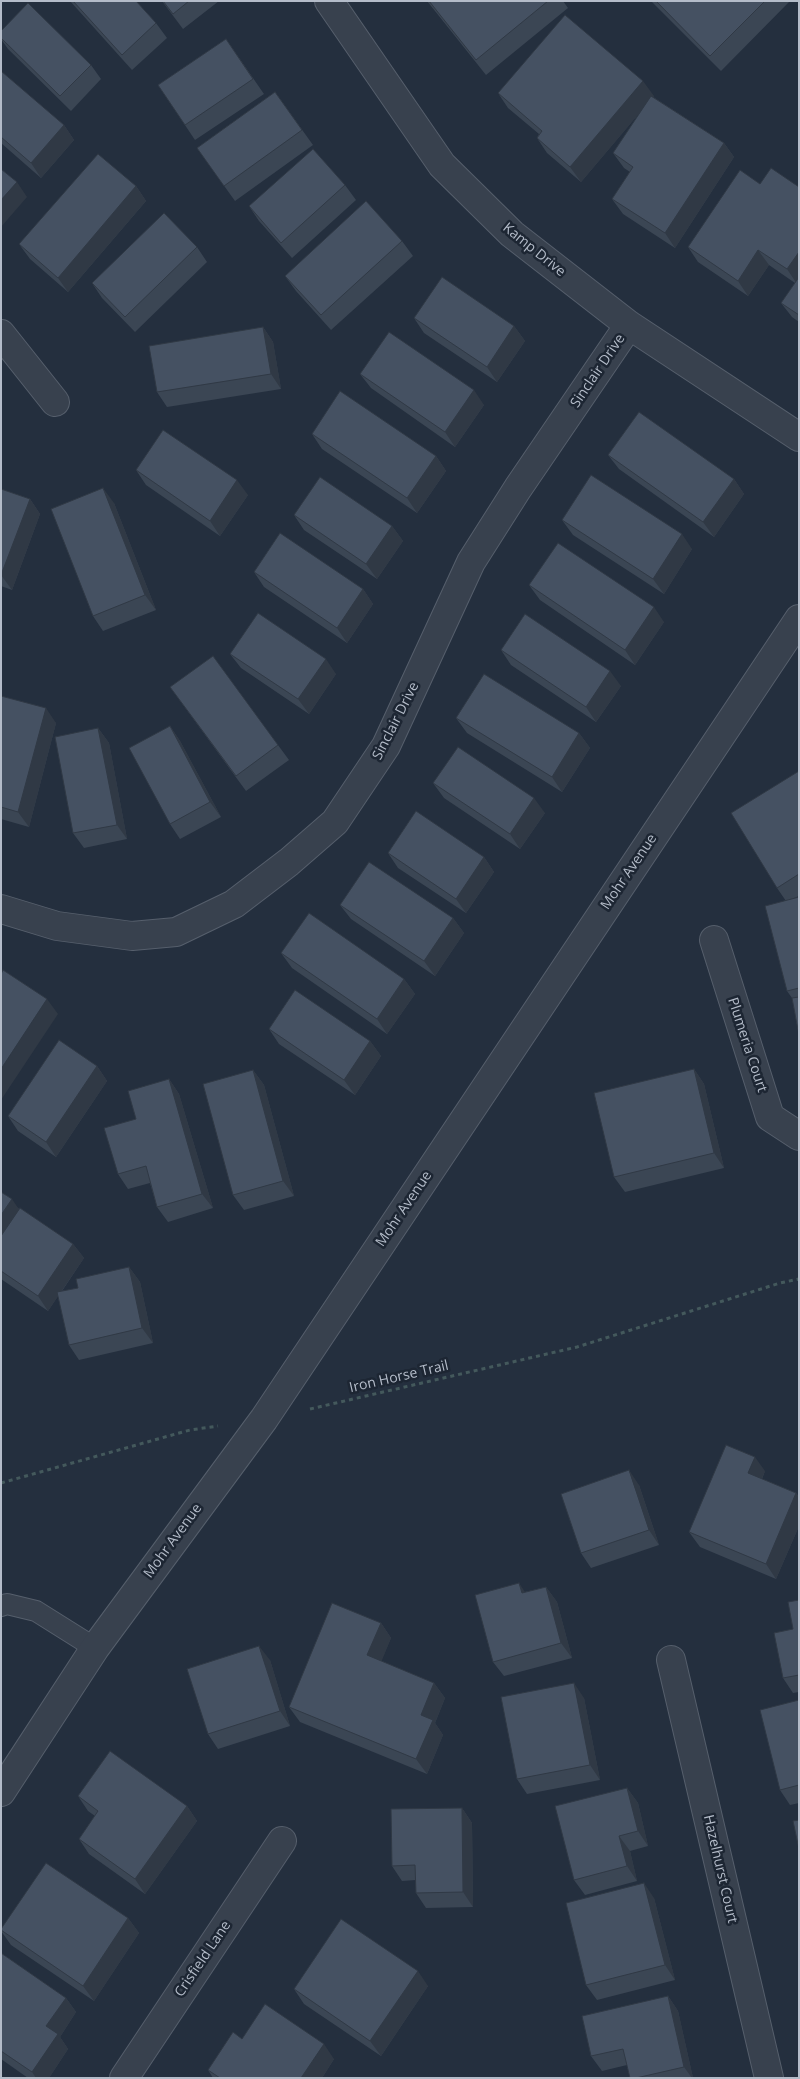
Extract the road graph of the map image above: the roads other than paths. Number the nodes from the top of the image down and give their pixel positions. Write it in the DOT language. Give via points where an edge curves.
graph roads {
  1 [pos="329,1"];
  2 [pos="629,324"];
  3 [pos="1,334"];
  4 [pos="55,402"];
  5 [pos="799,437"];
  6 [pos="799,620"];
  7 [pos="1,910"];
  8 [pos="714,940"];
  9 [pos="799,1136"];
  10 [pos="1,1606"];
  11 [pos="95,1648"];
  12 [pos="671,1660"];
  13 [pos="1,1792"];
  14 [pos="282,1841"];
  15 [pos="124,2078"];
  16 [pos="769,2078"];
  1 -- 2 [label="street, Kamp Drive" via="442,165 512,234"];
  2 -- 5 [label="street, Kamp Drive"];
  2 -- 7 [label="street, Sinclair Drive" via="471,562 386,746 335,822 234,904 176,932 132,936 57,926"];
  3 -- 4 [label="street"];
  6 -- 11 [label="street, Mohr Avenue" via="264,1419"];
  8 -- 9 [label="street, Plumeria Court" via="770,1117"];
  10 -- 11 [label="lane" via="7,1604 36,1611"];
  11 -- 13 [label="street, Mohr Avenue"];
  12 -- 16 [label="street, Hazelhurst Court"];
  14 -- 15 [label="street, Crisfield Lane"];
}
